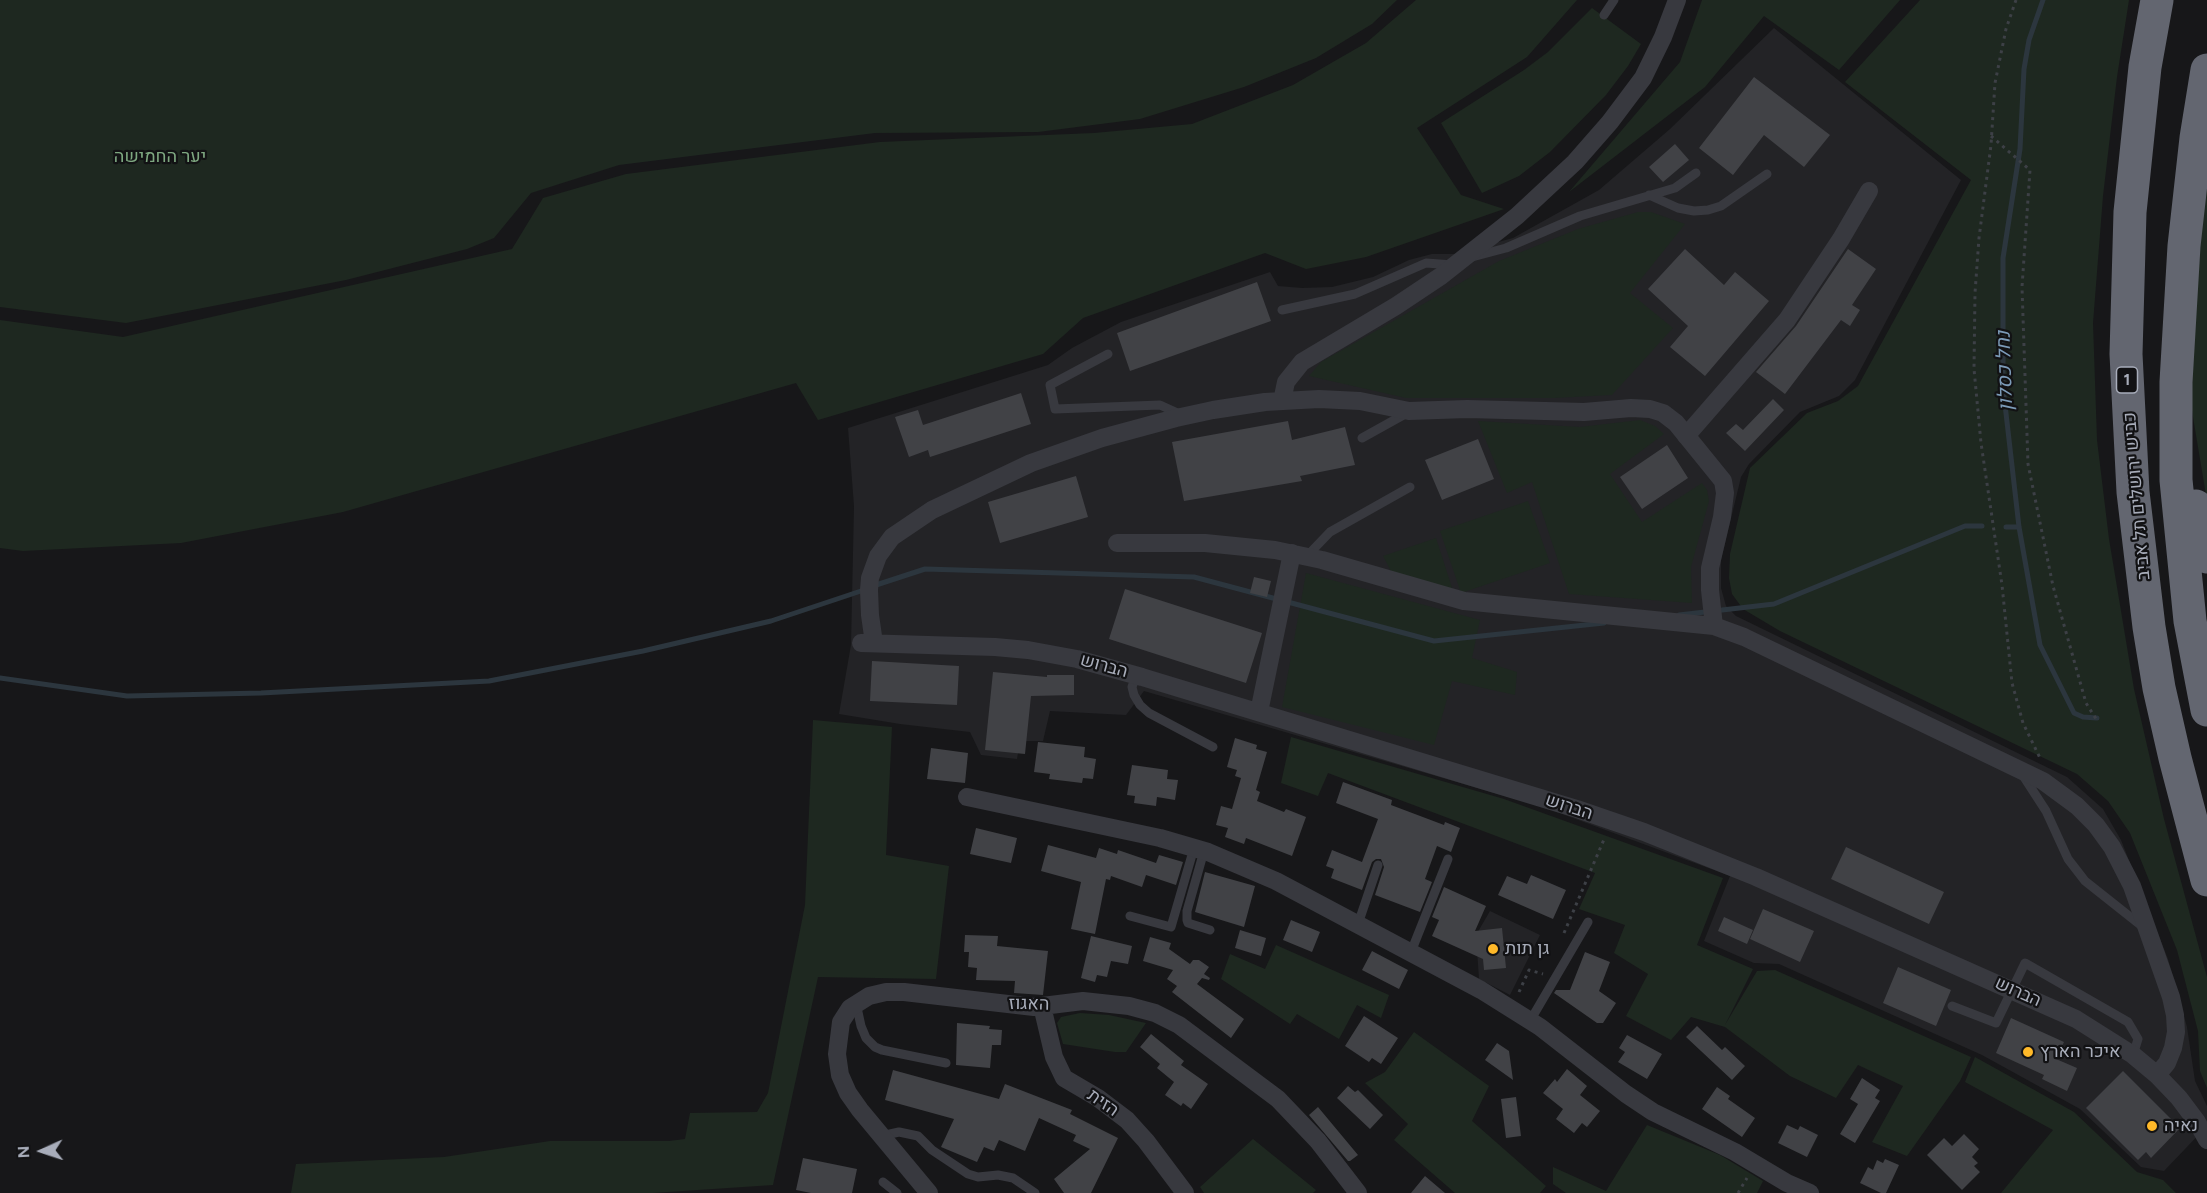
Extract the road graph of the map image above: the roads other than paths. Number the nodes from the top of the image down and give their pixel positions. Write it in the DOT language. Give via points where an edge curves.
graph roads {
  1 [pos="1614,0"];
  2 [pos="1677,0"];
  3 [pos="2157,0"];
  4 [pos="1604,15"];
  5 [pos="2207,70"];
  6 [pos="1696,173"];
  7 [pos="1767,174"];
  8 [pos="1869,191"];
  9 [pos="1649,195"];
  10 [pos="1459,262"];
  11 [pos="1282,310"];
  12 [pos="1108,354"];
  13 [pos="2176,382"];
  14 [pos="1282,401"];
  15 [pos="1409,411"];
  16 [pos="1184,416"];
  17 [pos="1686,436"];
  18 [pos="1362,438"];
  19 [pos="1410,487"];
  20 [pos="1118,543"];
  21 [pos="1299,554"];
  22 [pos="2207,557"];
  23 [pos="1714,626"];
  24 [pos="1136,675"];
  25 [pos="2207,710"];
  26 [pos="1259,712"];
  27 [pos="1213,747"];
  28 [pos="2175,758"];
  29 [pos="2020,770"];
  30 [pos="966,797"];
  31 [pos="1199,850"];
  32 [pos="1448,859"];
  33 [pos="1378,865"];
  34 [pos="2207,880"];
  35 [pos="2207,903"];
  36 [pos="1130,916"];
  37 [pos="1588,922"];
  38 [pos="1358,924"];
  39 [pos="1210,930"];
  40 [pos="2147,931"];
  41 [pos="1411,952"];
  42 [pos="2012,989"];
  43 [pos="856,1003"];
  44 [pos="1042,1006"];
  45 [pos="1952,1006"];
  46 [pos="1530,1021"];
  47 [pos="2133,1055"];
  48 [pos="946,1063"];
  49 [pos="2157,1075"];
  50 [pos="881,1136"];
  51 [pos="2207,1140"];
  52 [pos="883,1182"];
  53 [pos="897,1193"];
  54 [pos="929,1193"];
  55 [pos="1035,1193"];
  56 [pos="1185,1193"];
  57 [pos="1358,1193"];
  58 [pos="1810,1193"];
  1 -- 4 [label="lane"];
  2 -- 10 [label="street" via="1654,57 1610,122 1556,181"];
  3 -- 28 [label="highway, כביש ירושלים תל אביב / 1" via="2145,67 2130,212 2126,354 2138,537 2157,678"];
  5 -- 13 [label="highway" via="2186,225"];
  6 -- 9 [label="lane" via="1675,188"];
  7 -- 9 [label="lane" via="1721,206 1708,210 1678,208"];
  8 -- 17 [label="street" via="1787,320"];
  9 -- 10 [label="lane" via="1580,216 1506,248"];
  10 -- 11 [label="lane" via="1426,263 1355,294"];
  10 -- 14 [label="street" via="1396,306 1302,362 1288,378"];
  12 -- 16 [label="lane" via="1050,385 1055,409 1161,405"];
  13 -- 22 [label="highway"];
  13 -- 25 [label="highway" via="2176,480 2183,567"];
  14 -- 15 [label="street" via="1346,399"];
  14 -- 16 [label="street"];
  15 -- 17 [label="street" via="1584,412 1631,408 1663,413"];
  15 -- 18 [label="lane"];
  16 -- 24 [label="street, הברוש" via="1102,438 1031,463 964,494 902,528 884,546 870,578 868,643 995,646 1077,658"];
  17 -- 23 [label="street" via="1724,482 1722,517 1710,568"];
  19 -- 21 [label="lane"];
  20 -- 21 [label="street" via="1205,543"];
  21 -- 23 [label="street" via="1464,601"];
  21 -- 26 [label="street"];
  23 -- 29 [label="street"];
  24 -- 26 [label="street, הברוש"];
  24 -- 27 [label="lane" via="1132,687 1140,705"];
  26 -- 42 [label="street, הברוש" via="1577,809 1666,841"];
  28 -- 34 [label="highway, כביש ירושלים תל אביב / 1"];
  28 -- 35 [label="highway"];
  29 -- 40 [label="lane" via="2046,811 2068,859 2085,880"];
  29 -- 40 [label="street" via="2055,789 2087,815 2112,847 2132,886"];
  30 -- 31 [label="street" via="1120,828"];
  31 -- 36 [label="lane" via="1171,927"];
  31 -- 38 [label="street" via="1276,881"];
  31 -- 39 [label="lane" via="1187,920"];
  32 -- 41 [label="lane"];
  33 -- 38 [label="lane"];
  37 -- 46 [label="lane"];
  38 -- 41 [label="street"];
  40 -- 49 [label="street" via="2171,997 2175,1024 2171,1056"];
  41 -- 46 [label="street"];
  42 -- 45 [label="lane" via="1996,1023"];
  42 -- 47 [label="street, הברוש" via="2076,1019"];
  42 -- 47 [label="lane" via="2025,963 2128,1022 2139,1039"];
  43 -- 44 [label="street, האגוז" via="869,996 895,992"];
  43 -- 48 [label="lane" via="866,1038 875,1047"];
  43 -- 50 [label="street" via="841,1022 838,1065 848,1093"];
  44 -- 56 [label="street, הזית" via="1055,1062 1064,1078 1126,1120"];
  44 -- 57 [label="street, האגוז" via="1083,1001 1129,1006 1173,1021 1284,1104"];
  46 -- 58 [label="street" via="1653,1113"];
  47 -- 49 [label="street, הברוש"];
  49 -- 51 [label="street, הברוש" via="2185,1106"];
  50 -- 54 [label="street"];
  50 -- 55 [label="lane" via="899,1132 918,1136 969,1174 1013,1178"];
  52 -- 53 [label="lane"];
}
